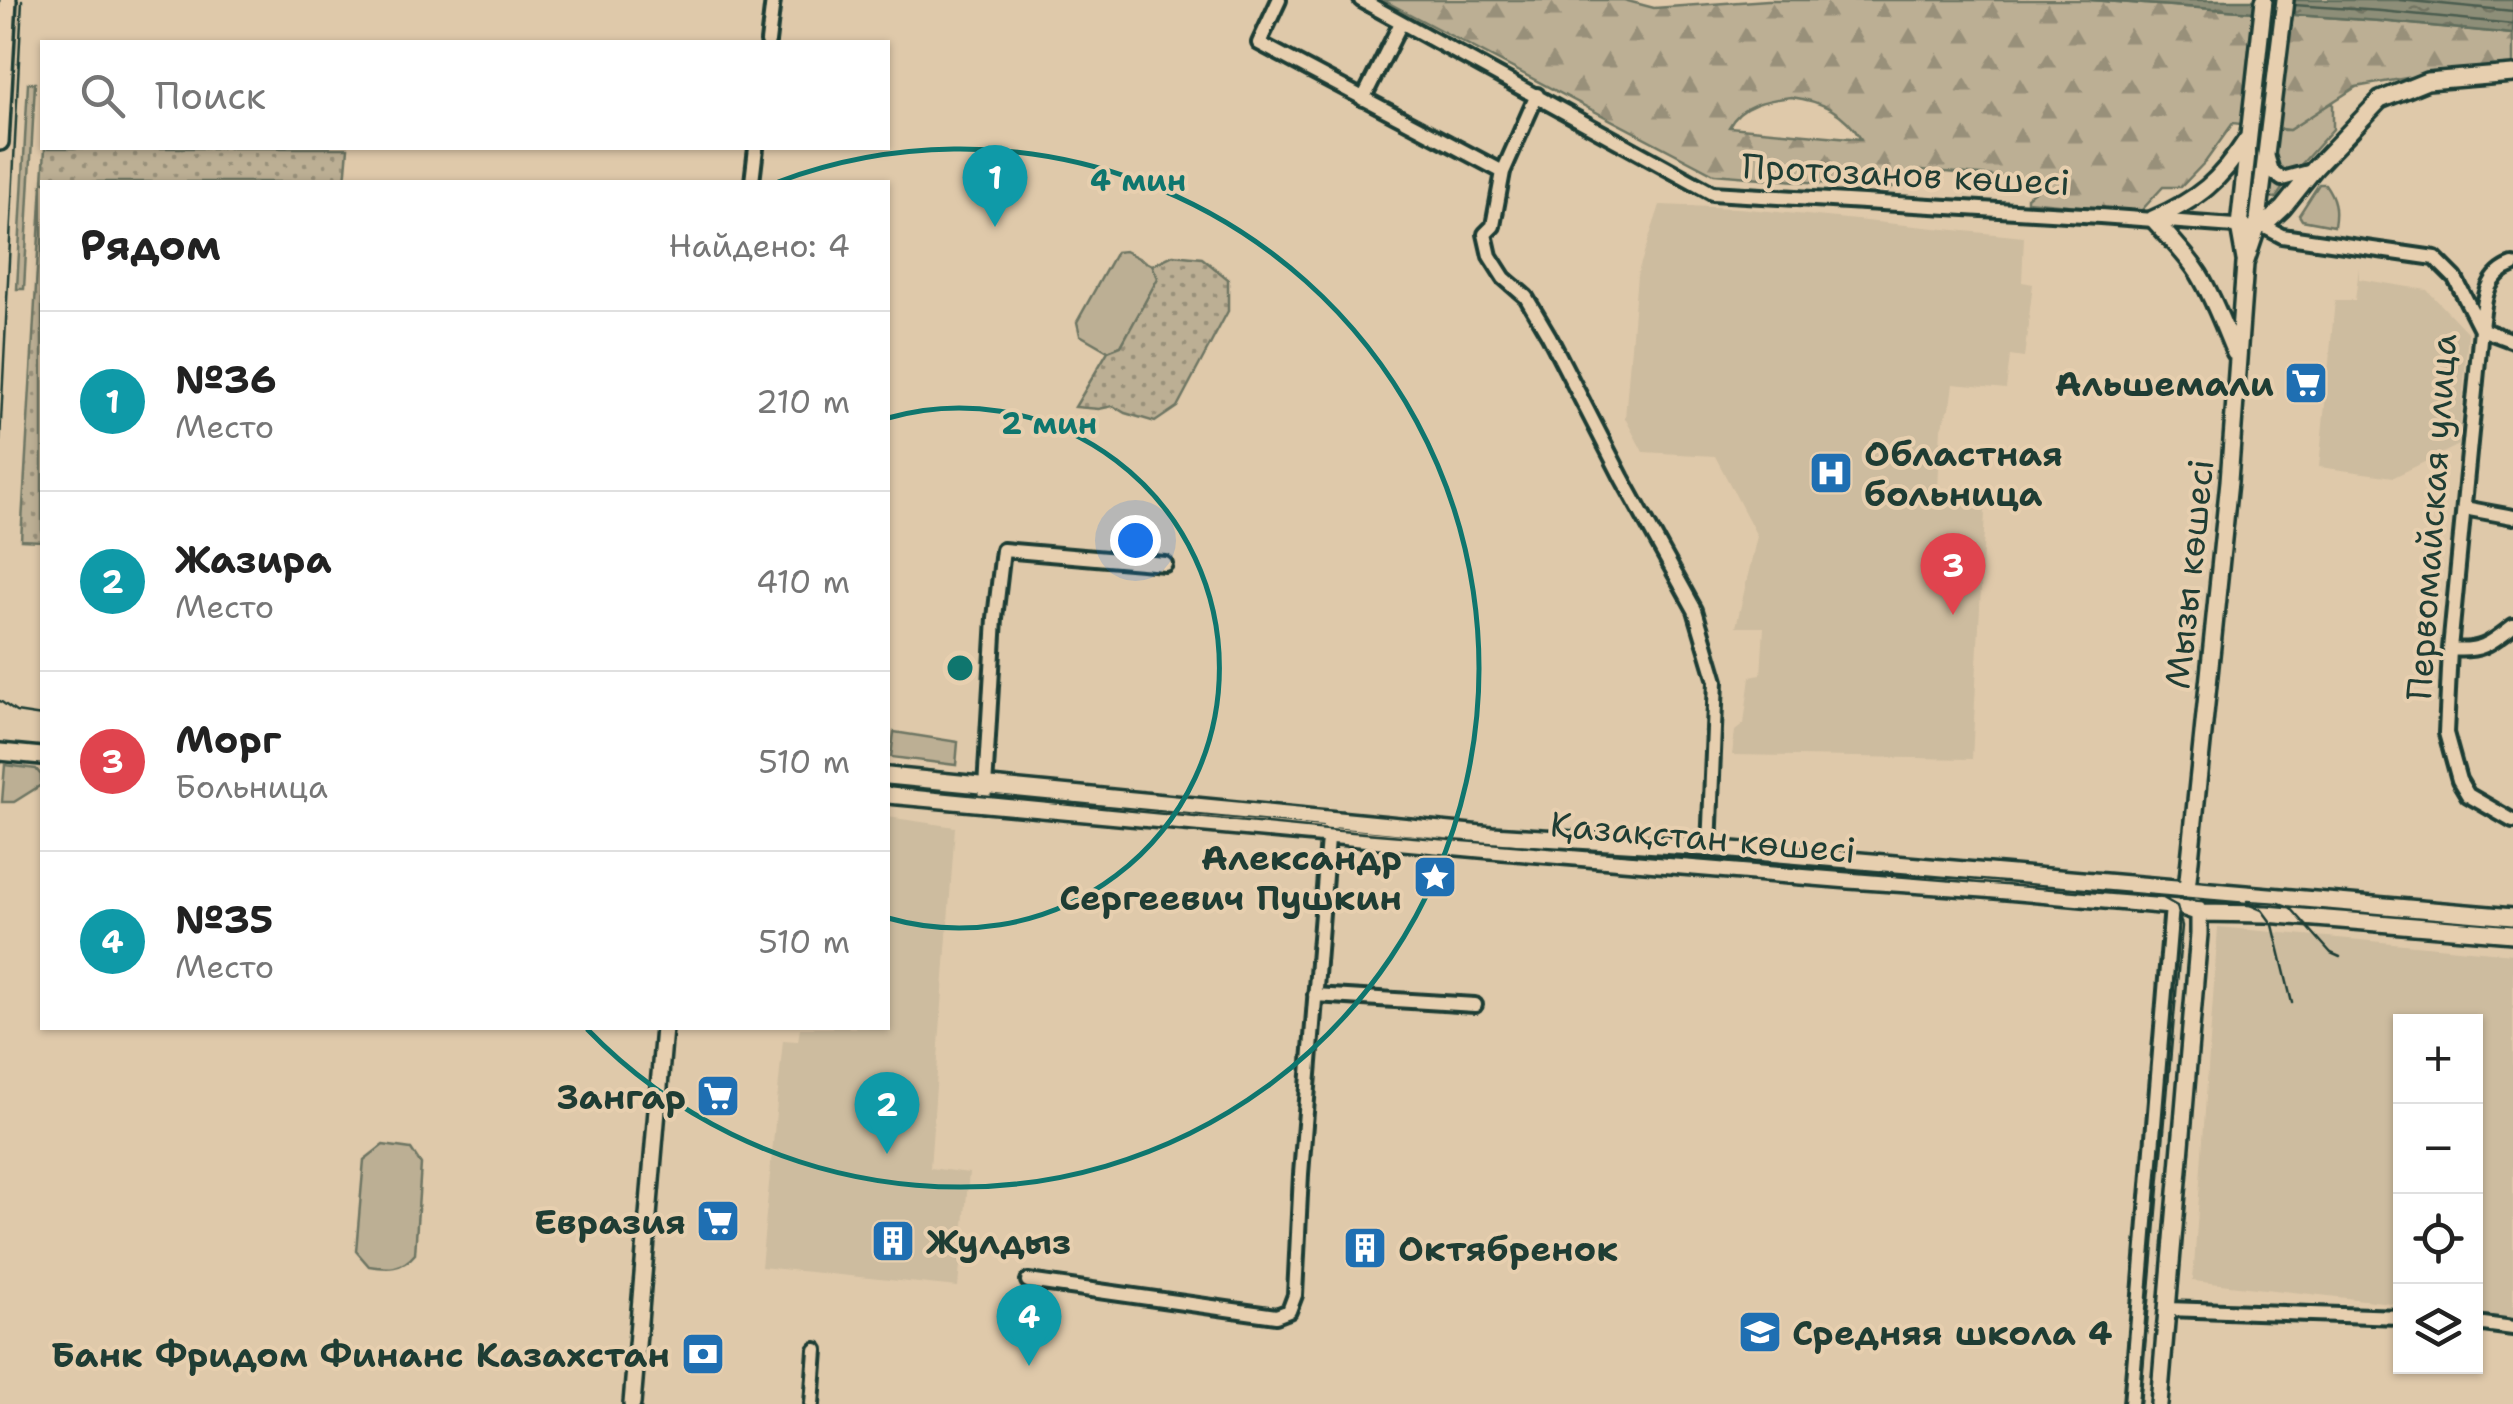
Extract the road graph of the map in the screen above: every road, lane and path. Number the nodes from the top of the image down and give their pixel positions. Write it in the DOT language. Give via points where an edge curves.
graph roads {
  1 [pos="8,0"];
  2 [pos="772,0"];
  3 [pos="1279,0"];
  4 [pos="1362,0"];
  5 [pos="2264,0"];
  6 [pos="2285,0"];
  7 [pos="1401,23"];
  8 [pos="768,40"];
  9 [pos="2513,74"];
  10 [pos="1537,95"];
  11 [pos="1363,99"];
  12 [pos="2248,137"];
  13 [pos="0,142"];
  14 [pos="2267,145"];
  15 [pos="756,150"];
  16 [pos="2312,171"];
  17 [pos="1503,172"];
  18 [pos="752,180"];
  19 [pos="2153,219"];
  20 [pos="2239,226"];
  21 [pos="2260,227"];
  22 [pos="2245,264"];
  23 [pos="2513,266"];
  24 [pos="2481,329"];
  25 [pos="2513,340"];
  26 [pos="2237,358"];
  27 [pos="2464,508"];
  28 [pos="2513,517"];
  29 [pos="1165,564"];
  30 [pos="2513,626"];
  31 [pos="2450,649"];
  32 [pos="0,752"];
  33 [pos="40,756"];
  34 [pos="890,776"];
  35 [pos="985,786"];
  36 [pos="890,795"];
  37 [pos="984,804"];
  38 [pos="1221,807"];
  39 [pos="2512,816"];
  40 [pos="1329,818"];
  41 [pos="1218,826"];
  42 [pos="1328,836"];
  43 [pos="1709,848"];
  44 [pos="2190,858"];
  45 [pos="1708,868"];
  46 [pos="1985,880"];
  47 [pos="2154,886"];
  48 [pos="2187,889"];
  49 [pos="2220,892"];
  50 [pos="2364,904"];
  51 [pos="2172,906"];
  52 [pos="2199,913"];
  53 [pos="2513,916"];
  54 [pos="2362,922"];
  55 [pos="2513,934"];
  56 [pos="1315,995"];
  57 [pos="1475,1006"];
  58 [pos="664,1030"];
  59 [pos="1028,1282"];
  60 [pos="2167,1310"];
  61 [pos="2393,1318"];
  62 [pos="2483,1324"];
  63 [pos="2513,1328"];
  64 [pos="816,1350"];
  65 [pos="632,1404"];
  66 [pos="812,1404"];
  67 [pos="2130,1404"];
  68 [pos="2159,1404"];
  1 -- 13 [label="main road"];
  2 -- 8 [label="street"];
  3 -- 11 [label="street" via="1258,43"];
  4 -- 7 [label="street, Протозанов көшесі"];
  5 -- 12 [label="main road"];
  6 -- 14 [label="main road"];
  7 -- 10 [label="street, Протозанов көшесі"];
  7 -- 11 [label="street"];
  9 -- 16 [label="main road" via="2426,81 2380,100"];
  10 -- 17 [label="street"];
  10 -- 19 [label="street, Протозанов көшесі" via="1712,193"];
  11 -- 17 [label="street"];
  12 -- 19 [label="main road" via="2218,180"];
  12 -- 20 [label="main road"];
  14 -- 16 [label="street" via="2272,171 2282,179"];
  14 -- 21 [label="main road"];
  15 -- 18 [label="street"];
  16 -- 21 [label="main road"];
  17 -- 43 [label="street" via="1493,226 1485,234 1490,256 1549,336 1695,610 1716,681"];
  19 -- 20 [label="street, Протозанов көшесі"];
  19 -- 26 [label="main road" via="2198,274"];
  20 -- 21 [label="street, Протозанов көшесі"];
  20 -- 22 [label="main road"];
  21 -- 22 [label="main road"];
  21 -- 24 [label="street, Первомайская улица" via="2282,236 2435,258 2455,278"];
  22 -- 26 [label="main road, Мызы көшесі"];
  23 -- 24 [label="street" via="2486,288"];
  24 -- 25 [label="street"];
  24 -- 27 [label="street, Первомайская улица"];
  26 -- 44 [label="main road, Мызы көшесі"];
  27 -- 28 [label="street"];
  27 -- 31 [label="street, Первомайская улица"];
  29 -- 35 [label="street" via="1003,550"];
  30 -- 31 [label="street" via="2473,651"];
  31 -- 39 [label="street, Первомайская улица" via="2446,733 2459,780 2468,795"];
  32 -- 33 [label="main road"];
  34 -- 35 [label="main road, Қазақстан көшесі"];
  35 -- 37 [label="street"];
  35 -- 38 [label="main road, Қазақстан көшесі"];
  36 -- 37 [label="main road, Қазақстан көшесі"];
  37 -- 41 [label="main road, Қазақстан көшесі"];
  38 -- 40 [label="main road, Қазақстан көшесі"];
  38 -- 41 [label="main road"];
  40 -- 42 [label="street"];
  40 -- 43 [label="main road, Қазақстан көшесі"];
  41 -- 42 [label="main road, Қазақстан көшесі"];
  42 -- 45 [label="main road, Қазақстан көшесі"];
  42 -- 56 [label="street"];
  43 -- 45 [label="main road"];
  43 -- 46 [label="main road, Қазақстан көшесі"];
  44 -- 47 [label="main road" via="2179,873"];
  44 -- 48 [label="main road, Мызы көшесі"];
  44 -- 49 [label="main road" via="2199,876"];
  45 -- 46 [label="main road, Қазақстан көшесі"];
  46 -- 47 [label="main road, Қазақстан көшесі"];
  46 -- 51 [label="main road, Қазақстан көшесі"];
  47 -- 48 [label="main road, Қазақстан көшесі"];
  48 -- 49 [label="main road, Қазақстан көшесі"];
  48 -- 52 [label="main road"];
  49 -- 50 [label="main road, Қазақстан көшесі"];
  50 -- 53 [label="main road, Қазақстан көшесі"];
  50 -- 54 [label="main road"];
  51 -- 52 [label="main road, Қазақстан көшесі"];
  51 -- 67 [label="street"];
  52 -- 54 [label="main road, Қазақстан көшесі"];
  52 -- 60 [label="main road"];
  54 -- 55 [label="main road, Қазақстан көшесі"];
  56 -- 57 [label="street"];
  56 -- 59 [label="street" via="1290,1310 1276,1316"];
  58 -- 65 [label="main road"];
  60 -- 61 [label="street"];
  60 -- 68 [label="main road"];
  62 -- 63 [label="street"];
  64 -- 66 [label="street"];
}
